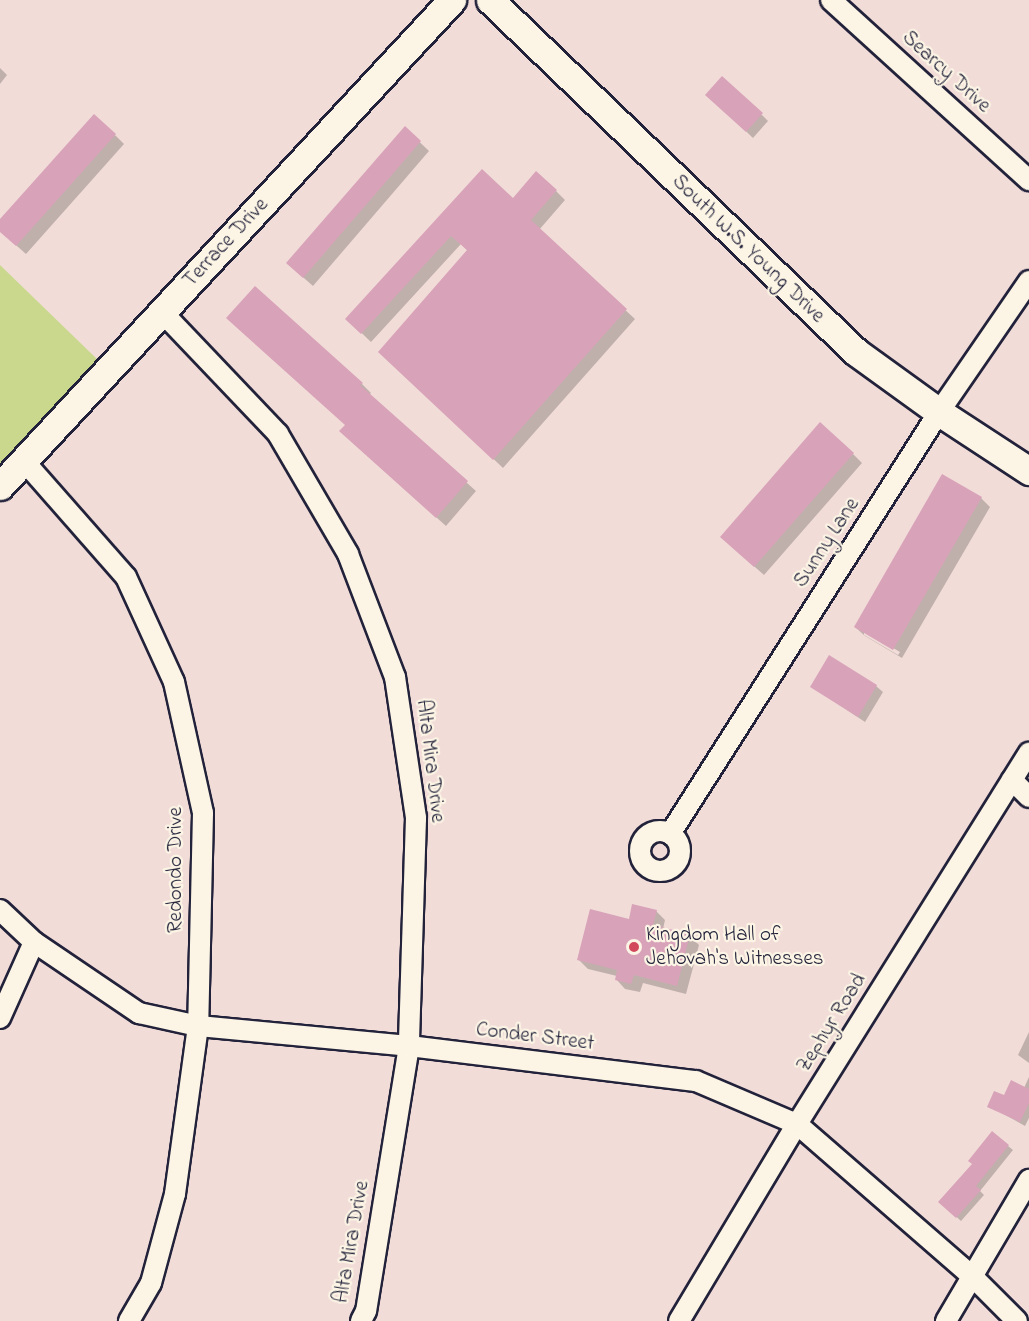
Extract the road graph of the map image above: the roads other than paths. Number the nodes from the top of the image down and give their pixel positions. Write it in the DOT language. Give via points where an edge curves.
graph roads {
  1 [pos="452,0"];
  2 [pos="490,0"];
  3 [pos="831,0"];
  4 [pos="1029,180"];
  5 [pos="1029,281"];
  6 [pos="162,312"];
  7 [pos="939,412"];
  8 [pos="24,461"];
  9 [pos="1029,471"];
  10 [pos="0,486"];
  11 [pos="1029,753"];
  12 [pos="1012,780"];
  13 [pos="1029,797"];
  14 [pos="670,834"];
  15 [pos="0,910"];
  16 [pos="34,942"];
  17 [pos="0,1018"];
  18 [pos="198,1026"];
  19 [pos="409,1046"];
  20 [pos="797,1124"];
  21 [pos="1029,1180"];
  22 [pos="973,1277"];
  23 [pos="129,1321"];
  24 [pos="361,1321"];
  25 [pos="679,1321"];
  26 [pos="946,1321"];
  27 [pos="1017,1321"];
  1 -- 6 [label="main road, Terrace Drive"];
  2 -- 7 [label="main road, South W.S. Young Drive" via="856,352"];
  3 -- 4 [label="street, Searcy Drive"];
  5 -- 7 [label="street, Sunny Lane"];
  6 -- 8 [label="main road, Terrace Drive"];
  6 -- 19 [label="street, Alta Mira Drive" via="278,434 348,554 395,677 416,818"];
  7 -- 9 [label="main road, South W.S. Young Drive"];
  7 -- 14 [label="street, Sunny Lane"];
  8 -- 10 [label="main road, Terrace Drive"];
  8 -- 18 [label="street, Redondo Drive" via="126,577 174,682 203,813"];
  11 -- 12 [label="street, Zephyr Road"];
  12 -- 13 [label="street"];
  12 -- 20 [label="street, Zephyr Road"];
  15 -- 16 [label="street, Conder Street"];
  16 -- 17 [label="street"];
  16 -- 18 [label="street, Conder Street" via="139,1013"];
  18 -- 19 [label="street, Conder Street"];
  18 -- 23 [label="street, Redondo Drive" via="176,1194 151,1283"];
  19 -- 20 [label="street, Conder Street" via="696,1082"];
  19 -- 24 [label="street, Alta Mira Drive" via="366,1311"];
  20 -- 22 [label="street, Conder Street"];
  20 -- 25 [label="street, Zephyr Road"];
  21 -- 22 [label="street"];
  22 -- 26 [label="street"];
  22 -- 27 [label="street, Conder Street"];
}
